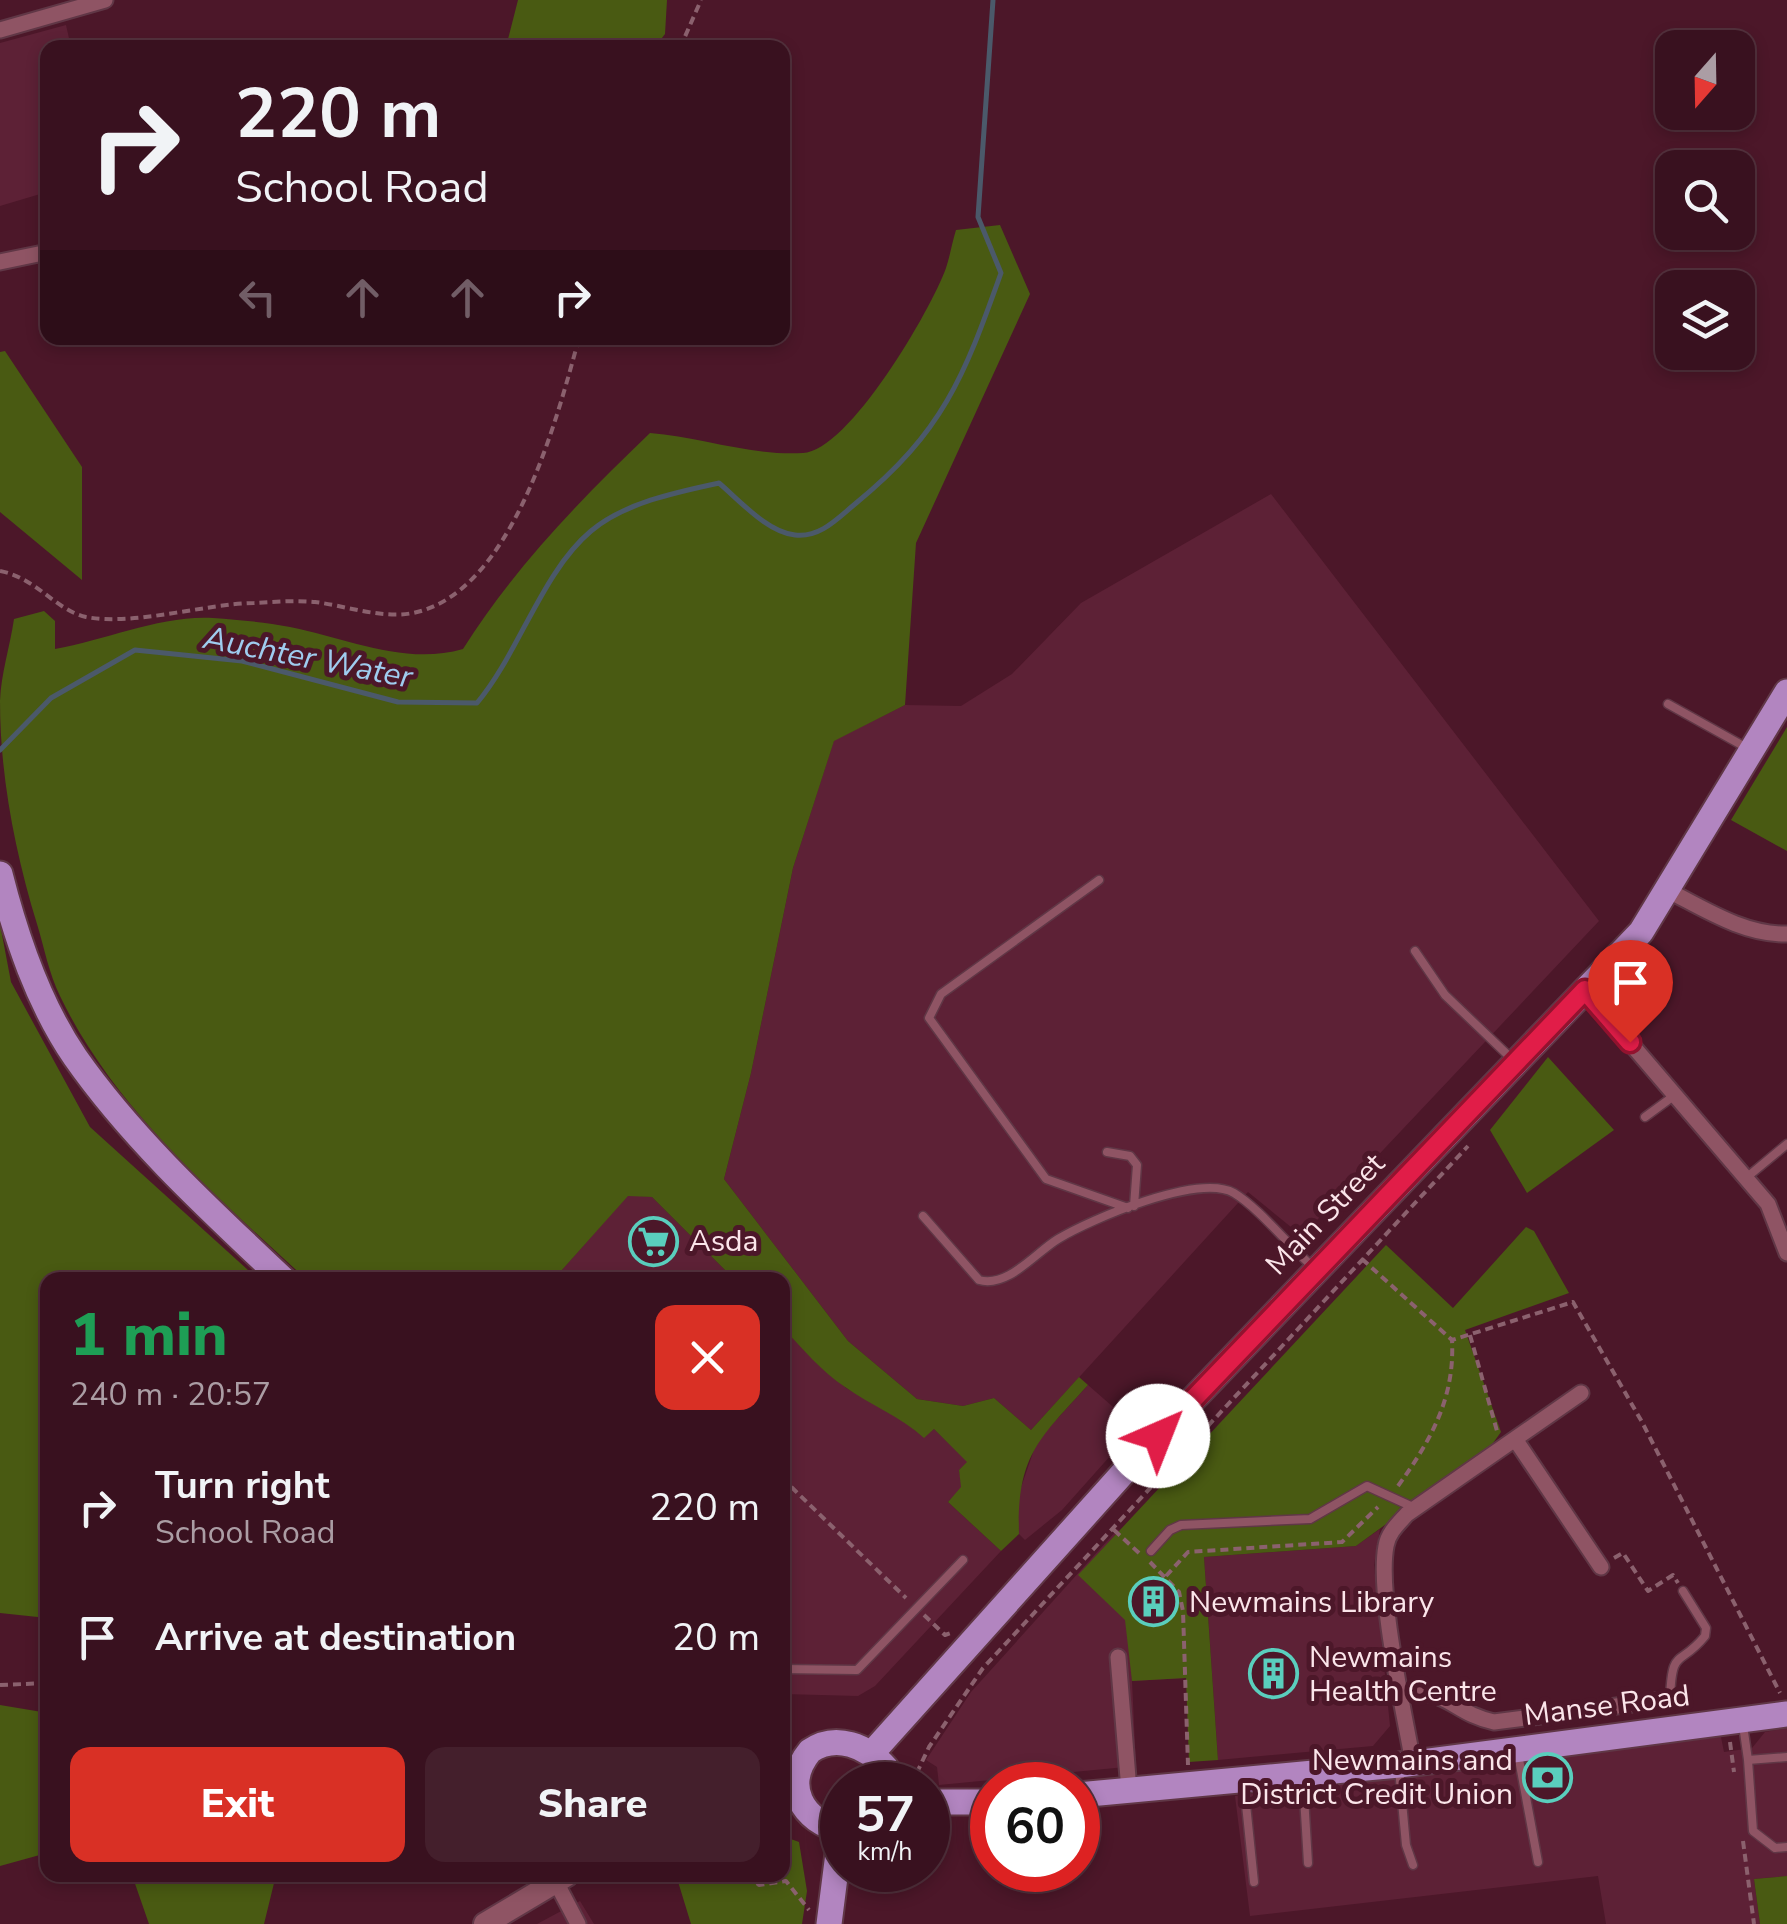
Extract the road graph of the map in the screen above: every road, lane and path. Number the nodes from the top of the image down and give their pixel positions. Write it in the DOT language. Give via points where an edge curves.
graph roads {
  1 [pos="105,0"];
  2 [pos="701,0"];
  3 [pos="72,4"];
  4 [pos="0,30"];
  5 [pos="684,40"];
  6 [pos="40,254"];
  7 [pos="0,262"];
  8 [pos="577,345"];
  9 [pos="0,572"];
  10 [pos="1787,692"];
  11 [pos="1668,704"];
  12 [pos="1752,750"];
  13 [pos="0,874"];
  14 [pos="1098,880"];
  15 [pos="1669,891"];
  16 [pos="1787,934"];
  17 [pos="1414,951"];
  18 [pos="1585,990"];
  19 [pos="1516,1062"];
  20 [pos="1675,1095"];
  21 [pos="1644,1117"];
  22 [pos="1787,1144"];
  23 [pos="1469,1146"];
  24 [pos="1107,1152"];
  25 [pos="1746,1178"];
  26 [pos="1131,1208"];
  27 [pos="923,1216"];
  28 [pos="1344,1242"];
  29 [pos="1787,1253"];
  30 [pos="1364,1260"];
  31 [pos="1316,1270"];
  32 [pos="276,1272"];
  33 [pos="1470,1334"];
  34 [pos="1581,1393"];
  35 [pos="1508,1443"];
  36 [pos="790,1486"];
  37 [pos="1414,1508"];
  38 [pos="1114,1530"];
  39 [pos="1150,1551"];
  40 [pos="963,1560"];
  41 [pos="1601,1567"];
  42 [pos="1683,1592"];
  43 [pos="917,1608"];
  44 [pos="969,1644"];
  45 [pos="1118,1656"];
  46 [pos="989,1662"];
  47 [pos="790,1669"];
  48 [pos="40,1683"];
  49 [pos="0,1685"];
  50 [pos="1402,1692"];
  51 [pos="1670,1699"];
  52 [pos="1787,1706"];
  53 [pos="1787,1714"];
  54 [pos="1742,1721"];
  55 [pos="1518,1750"];
  56 [pos="872,1753"];
  57 [pos="792,1755"];
  58 [pos="1787,1757"];
  59 [pos="1748,1760"];
  60 [pos="880,1762"];
  61 [pos="921,1762"];
  62 [pos="1406,1764"];
  63 [pos="1302,1776"];
  64 [pos="1244,1780"];
  65 [pos="1189,1785"];
  66 [pos="1129,1790"];
  67 [pos="1100,1793"];
  68 [pos="791,1806"];
  69 [pos="820,1823"];
  70 [pos="1787,1847"];
  71 [pos="1538,1862"];
  72 [pos="1308,1863"];
  73 [pos="1413,1864"];
  74 [pos="554,1882"];
  75 [pos="562,1882"];
  76 [pos="755,1882"];
  77 [pos="780,1882"];
  78 [pos="787,1882"];
  79 [pos="1254,1882"];
  80 [pos="774,1883"];
  81 [pos="834,1892"];
  82 [pos="830,1920"];
  83 [pos="485,1924"];
  84 [pos="578,1924"];
  1 -- 3 [label="street"];
  2 -- 5 [label="path"];
  3 -- 4 [label="street"];
  6 -- 7 [label="street"];
  8 -- 9 [label="path" via="559,410 500,544 470,585 438,606 409,614 313,602 249,603 84,617 39,586"];
  10 -- 12 [label="main road, Main Street"];
  11 -- 12 [label="lane"];
  12 -- 15 [label="main road, Main Street"];
  13 -- 32 [label="main road" via="30,973 74,1056 168,1168"];
  14 -- 26 [label="lane" via="942,994 928,1018 1046,1179"];
  15 -- 16 [label="street" via="1766,934"];
  15 -- 18 [label="main road, Main Street" via="1641,932"];
  17 -- 19 [label="lane" via="1445,995"];
  18 -- 19 [label="main road, Main Street"];
  18 -- 20 [label="street"];
  19 -- 28 [label="main road, Main Street"];
  20 -- 21 [label="lane"];
  20 -- 25 [label="street"];
  22 -- 25 [label="lane"];
  23 -- 30 [label="path"];
  24 -- 26 [label="lane" via="1130,1156 1137,1165"];
  25 -- 29 [label="street" via="1768,1204"];
  26 -- 27 [label="lane" via="1058,1239 990,1283 979,1280"];
  26 -- 31 [label="lane" via="1200,1188 1232,1192"];
  28 -- 30 [label="path"];
  28 -- 31 [label="main road, Main Street"];
  30 -- 33 [label="path" via="1452,1340"];
  30 -- 38 [label="path"];
  31 -- 44 [label="main road, Main Street"];
  33 -- 35 [label="path"];
  33 -- 52 [label="path" via="1573,1302"];
  34 -- 35 [label="street"];
  35 -- 37 [label="street"];
  35 -- 41 [label="street"];
  36 -- 43 [label="path"];
  37 -- 39 [label="lane" via="1367,1486 1310,1519 1182,1526"];
  37 -- 50 [label="street" via="1386,1546"];
  38 -- 46 [label="path"];
  38 -- 65 [label="path" via="1178,1592"];
  40 -- 43 [label="lane"];
  41 -- 42 [label="path" via="1623,1552 1648,1591 1673,1575"];
  42 -- 51 [label="lane" via="1706,1636 1672,1667"];
  43 -- 44 [label="path" via="945,1635 954,1631"];
  43 -- 47 [label="lane" via="858,1670"];
  44 -- 46 [label="path"];
  44 -- 56 [label="main road, Main Street"];
  45 -- 66 [label="street"];
  46 -- 61 [label="path"];
  48 -- 49 [label="path"];
  50 -- 51 [label="street" via="1441,1695 1474,1718 1494,1722"];
  50 -- 62 [label="street"];
  53 -- 54 [label="main road, Manse Road"];
  54 -- 55 [label="main road, Manse Road"];
  54 -- 59 [label="lane"];
  55 -- 62 [label="main road, Manse Road"];
  55 -- 71 [label="lane"];
  56 -- 57 [label="main road" via="831,1742"];
  56 -- 60 [label="main road"];
  57 -- 68 [label="main road"];
  58 -- 59 [label="lane"];
  59 -- 70 [label="lane" via="1754,1831 1774,1848"];
  62 -- 63 [label="main road, Manse Road"];
  62 -- 73 [label="lane" via="1406,1845"];
  63 -- 64 [label="main road, Manse Road"];
  63 -- 72 [label="lane"];
  64 -- 65 [label="main road, Manse Road"];
  64 -- 79 [label="lane"];
  65 -- 66 [label="main road, Manse Road"];
  66 -- 67 [label="main road, Manse Road"];
  68 -- 69 [label="main road"];
  74 -- 83 [label="street"];
  75 -- 84 [label="street"];
  76 -- 80 [label="path"];
  77 -- 80 [label="path"];
  78 -- 82 [label="path" via="811,1913"];
  81 -- 82 [label="main road"];
}
